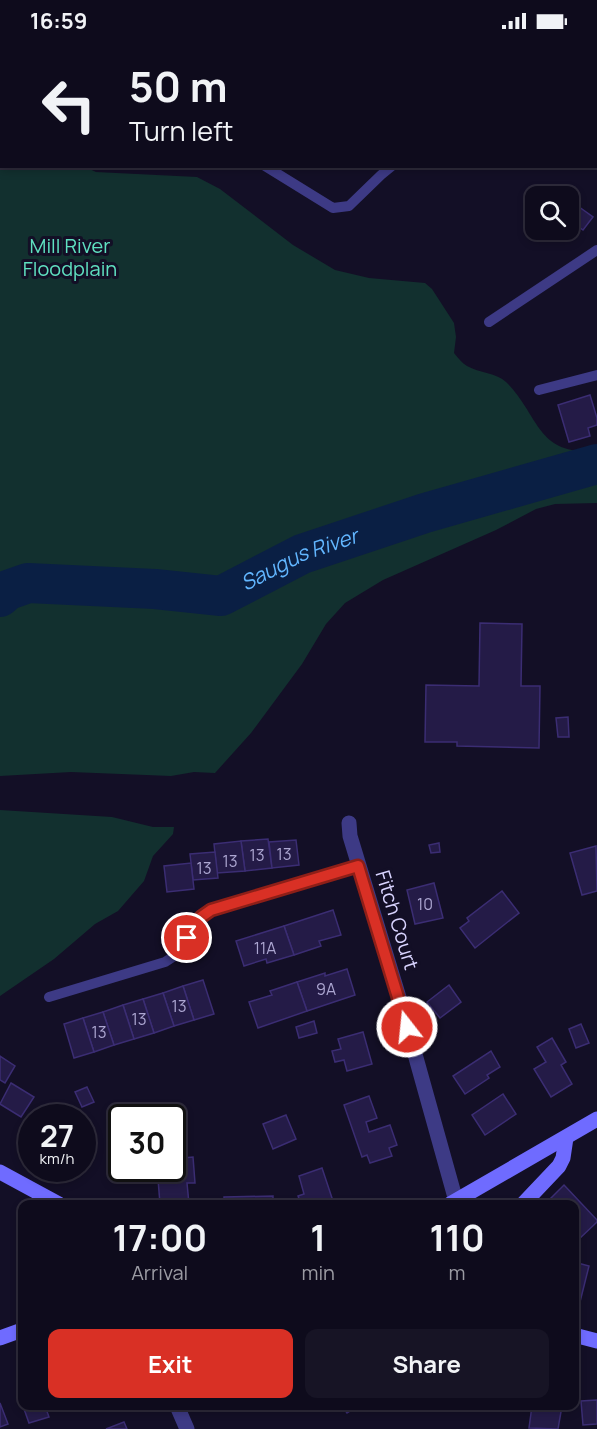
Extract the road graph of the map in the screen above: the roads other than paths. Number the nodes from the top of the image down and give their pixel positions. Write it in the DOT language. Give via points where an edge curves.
graph roads {
  1 [pos="268,168"];
  2 [pos="390,168"];
  3 [pos="597,250"];
  4 [pos="489,322"];
  5 [pos="597,375"];
  6 [pos="538,390"];
  7 [pos="349,823"];
  8 [pos="358,866"];
  9 [pos="49,996"];
  10 [pos="597,1119"];
  11 [pos="566,1138"];
  12 [pos="0,1172"];
  13 [pos="52,1200"];
  14 [pos="452,1200"];
  15 [pos="458,1200"];
  16 [pos="527,1200"];
  17 [pos="18,1331"];
  18 [pos="579,1336"];
  19 [pos="0,1338"];
  20 [pos="597,1341"];
  21 [pos="179,1410"];
  22 [pos="187,1429"];
  1 -- 2 [label="lane" via="333,208 349,206"];
  3 -- 4 [label="lane"];
  5 -- 6 [label="lane"];
  7 -- 8 [label="street, Fitch Court"];
  8 -- 9 [label="lane" via="211,910 201,917 179,952 165,962"];
  8 -- 14 [label="street, Fitch Court" via="401,1004"];
  10 -- 11 [label="main road"];
  11 -- 15 [label="main road"];
  11 -- 16 [label="main road" via="560,1166"];
  12 -- 13 [label="main road"];
  17 -- 19 [label="main road"];
  18 -- 20 [label="main road"];
  21 -- 22 [label="street"];
}
